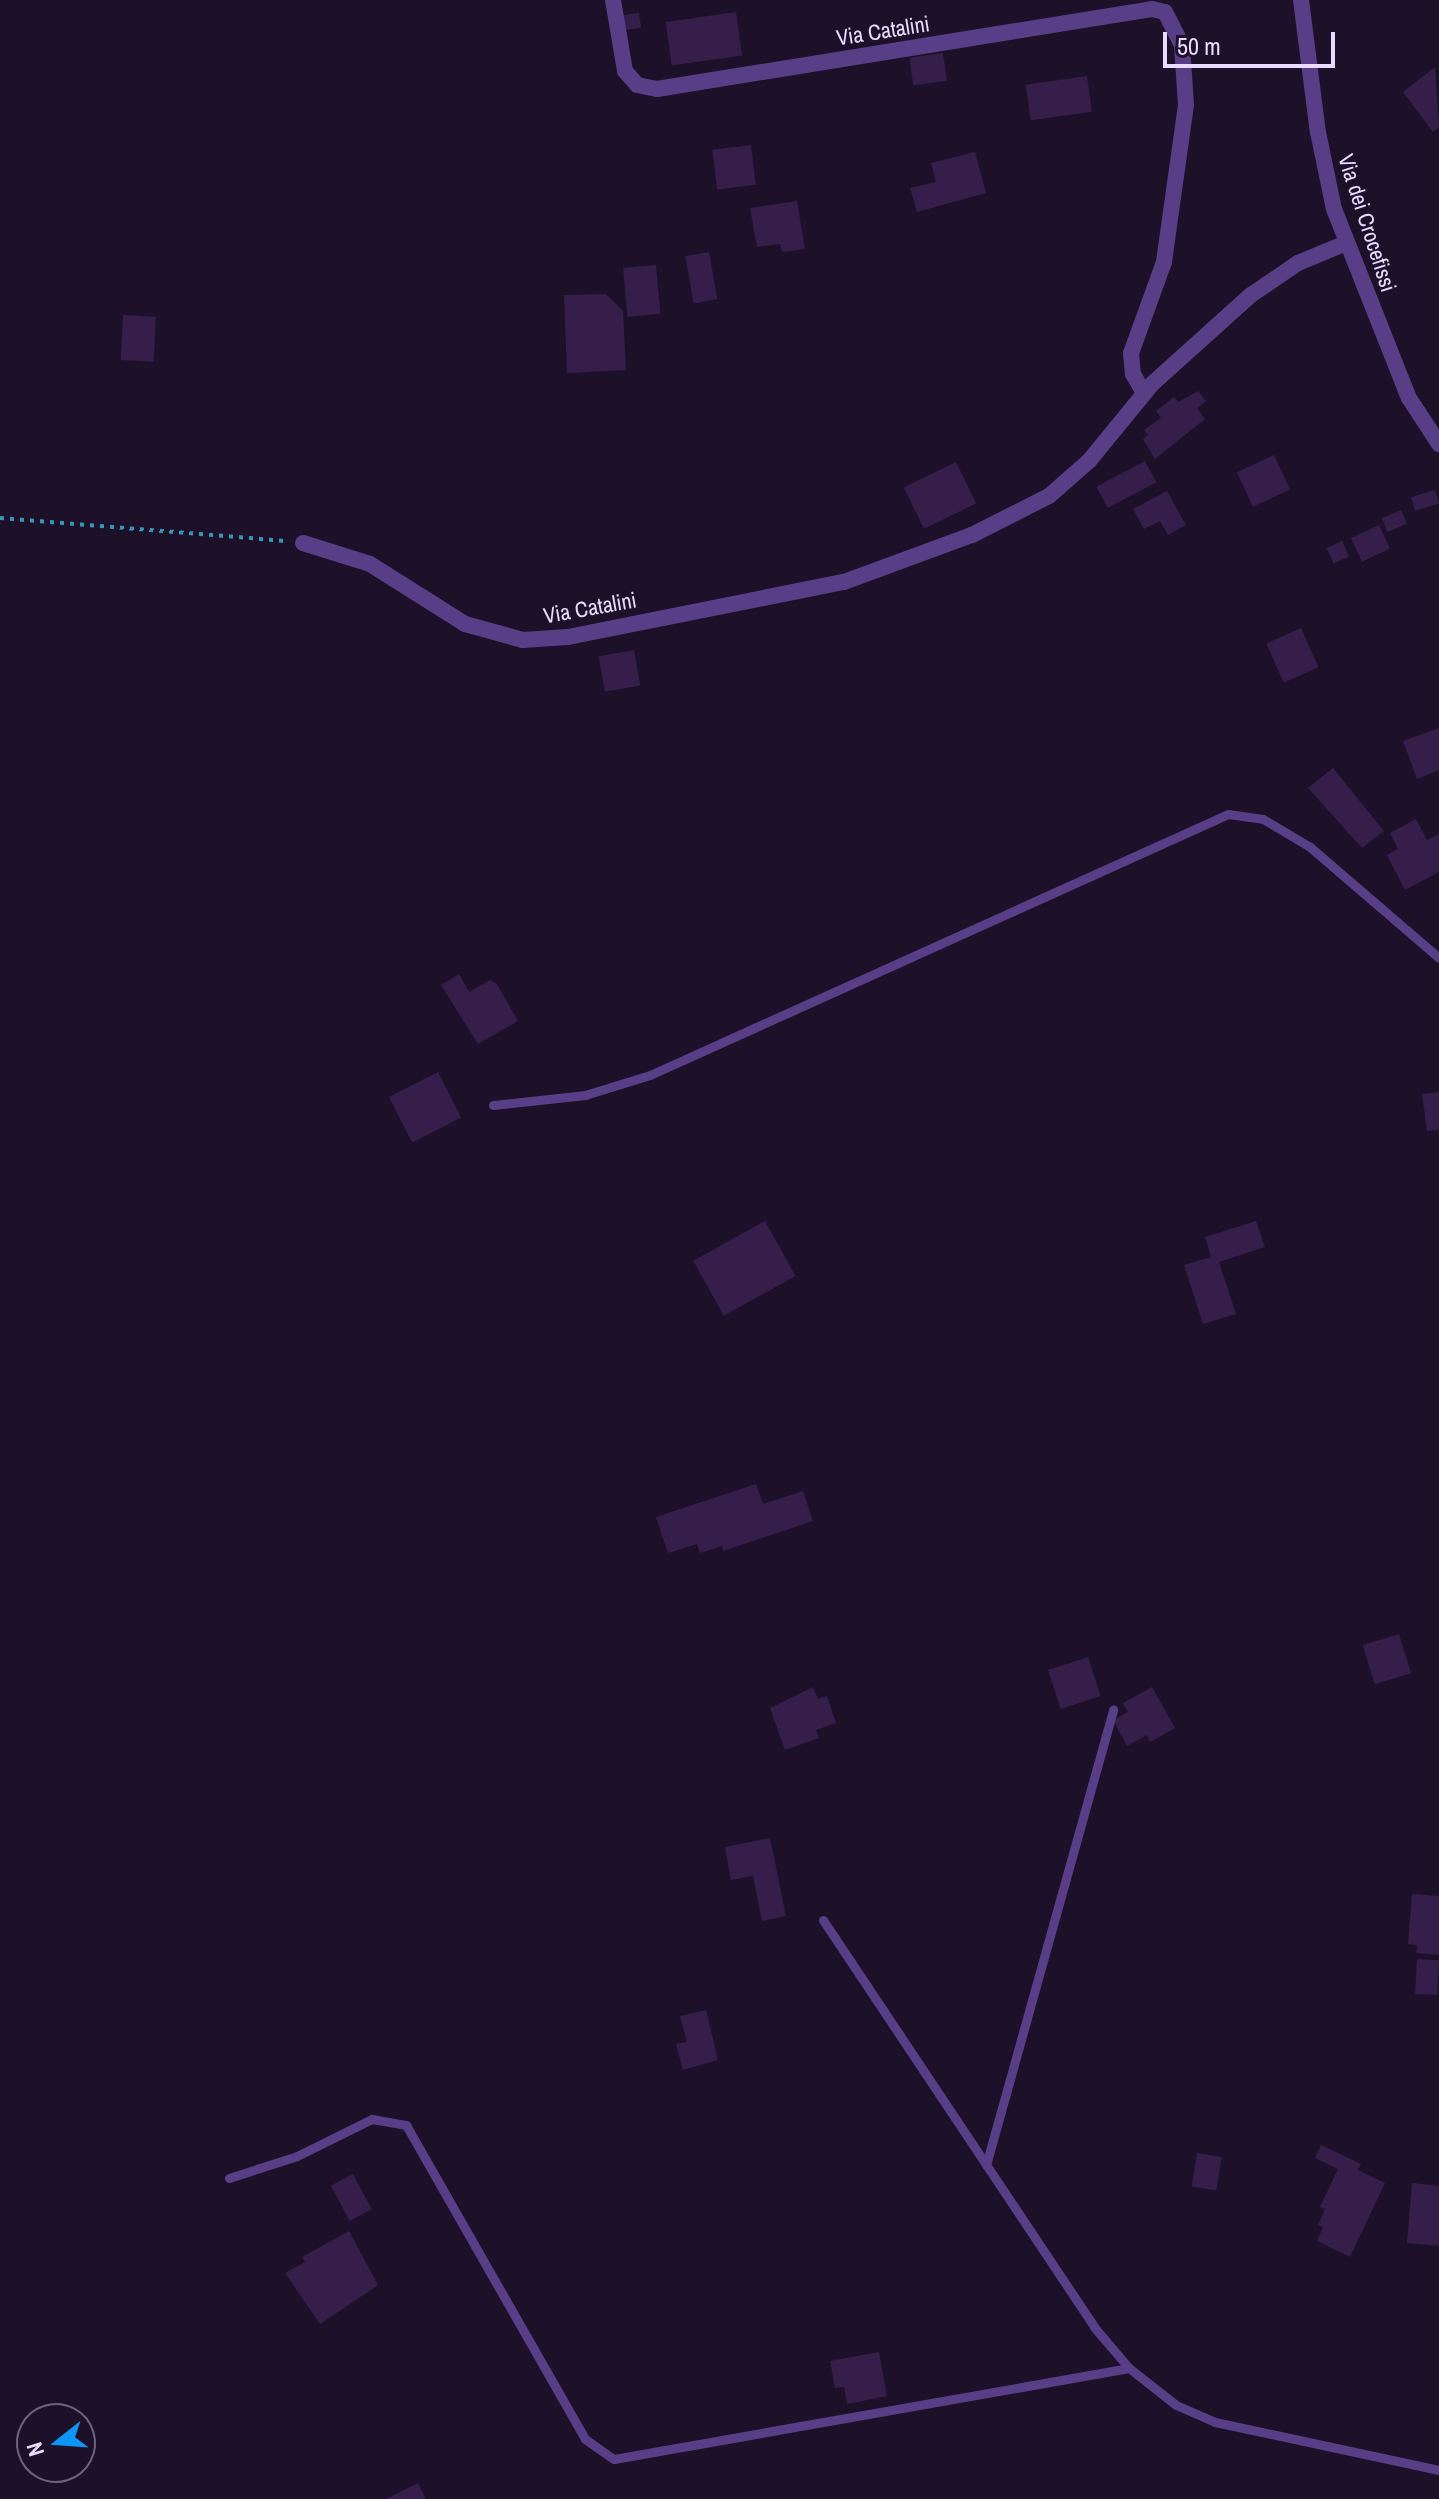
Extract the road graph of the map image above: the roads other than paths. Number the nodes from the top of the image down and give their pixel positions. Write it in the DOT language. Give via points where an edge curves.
graph roads {
  1 [pos="613,0"];
  2 [pos="1301,0"];
  3 [pos="1346,243"];
  4 [pos="1144,393"];
  5 [pos="1439,444"];
  6 [pos="303,543"];
  7 [pos="1439,958"];
  8 [pos="493,1105"];
  9 [pos="1113,1709"];
  10 [pos="823,1920"];
  11 [pos="986,2165"];
  12 [pos="229,2178"];
  13 [pos="1129,2368"];
  14 [pos="1439,2470"];
  1 -- 4 [label="street, Via Catalini" via="625,71 637,85 657,89 1152,9 1165,12 1182,45 1186,105 1164,262 1131,353 1133,374"];
  2 -- 3 [label="street, Via dei Crocefissi" via="1321,151"];
  3 -- 4 [label="street, Via Catalini" via="1298,263 1259,288"];
  3 -- 5 [label="street, Via dei Crocefissi" via="1409,398"];
  4 -- 6 [label="street, Via Catalini" via="1070,479 1026,509 963,539 812,591 568,637 523,640 475,628 370,564"];
  7 -- 8 [label="lane" via="1310,847 1263,819 1228,814 1175,834 838,995 650,1075 585,1095"];
  9 -- 11 [label="lane"];
  10 -- 11 [label="lane"];
  11 -- 13 [label="lane" via="1094,2327"];
  12 -- 13 [label="lane" via="297,2156 363,2122 391,2119 406,2125 585,2439 614,2459"];
  13 -- 14 [label="lane" via="1176,2405 1215,2422"];
}
